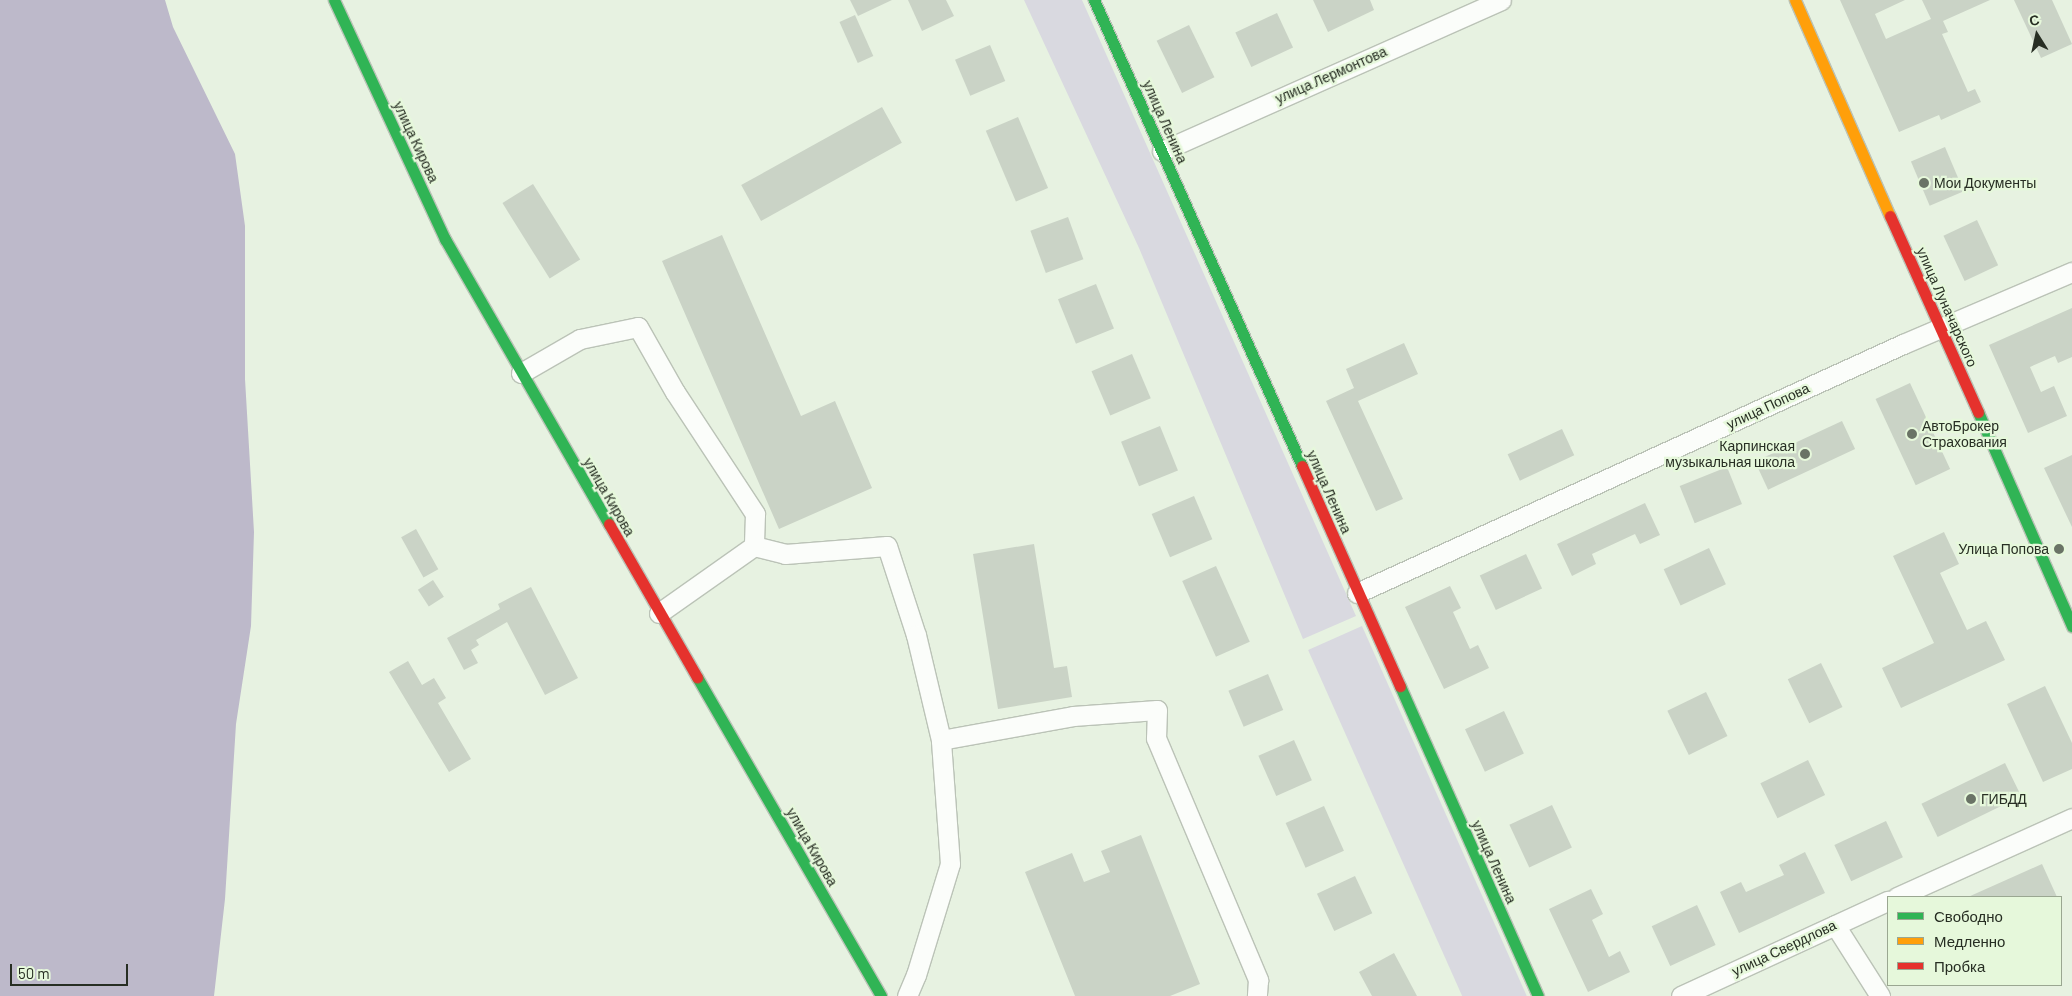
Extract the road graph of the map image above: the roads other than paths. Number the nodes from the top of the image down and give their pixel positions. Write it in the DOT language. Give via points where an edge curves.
graph roads {
  1 [pos="334,0"];
  2 [pos="1094,0"];
  3 [pos="1501,0"];
  4 [pos="1795,0"];
  5 [pos="1162,151"];
  6 [pos="2072,272"];
  7 [pos="1940,328"];
  8 [pos="521,373"];
  9 [pos="754,546"];
  10 [pos="1357,593"];
  11 [pos="659,613"];
  12 [pos="2072,626"];
  13 [pos="941,740"];
  14 [pos="2072,818"];
  15 [pos="1899,896"];
  16 [pos="1887,901"];
  17 [pos="1835,925"];
  18 [pos="881,996"];
  19 [pos="907,996"];
  20 [pos="1257,996"];
  21 [pos="1538,996"];
  22 [pos="1681,996"];
  23 [pos="1880,996"];
  1 -- 8 [label="street, улица Кирова" via="445,239"];
  2 -- 5 [label="street, улица Ленина"];
  3 -- 5 [label="street, улица Лермонтова"];
  4 -- 7 [label="street, улица Луначарского"];
  5 -- 10 [label="street, улица Ленина"];
  6 -- 7 [label="street, улица Попова"];
  7 -- 10 [label="street, улица Попова"];
  7 -- 12 [label="street, улица Луначарского"];
  8 -- 9 [label="street" via="580,339 638,327 675,392 755,514"];
  8 -- 11 [label="street, улица Кирова"];
  9 -- 11 [label="street"];
  9 -- 13 [label="street" via="785,554 887,546 916,635"];
  10 -- 21 [label="street, улица Ленина"];
  11 -- 18 [label="street, улица Кирова"];
  13 -- 19 [label="street" via="950,864"];
  13 -- 20 [label="street" via="1073,716 1157,710 1156,738 1258,980"];
  14 -- 15 [label="street"];
  16 -- 17 [label="street, улица Свердлова"];
  17 -- 22 [label="street, улица Свердлова"];
  17 -- 23 [label="street"];
}
